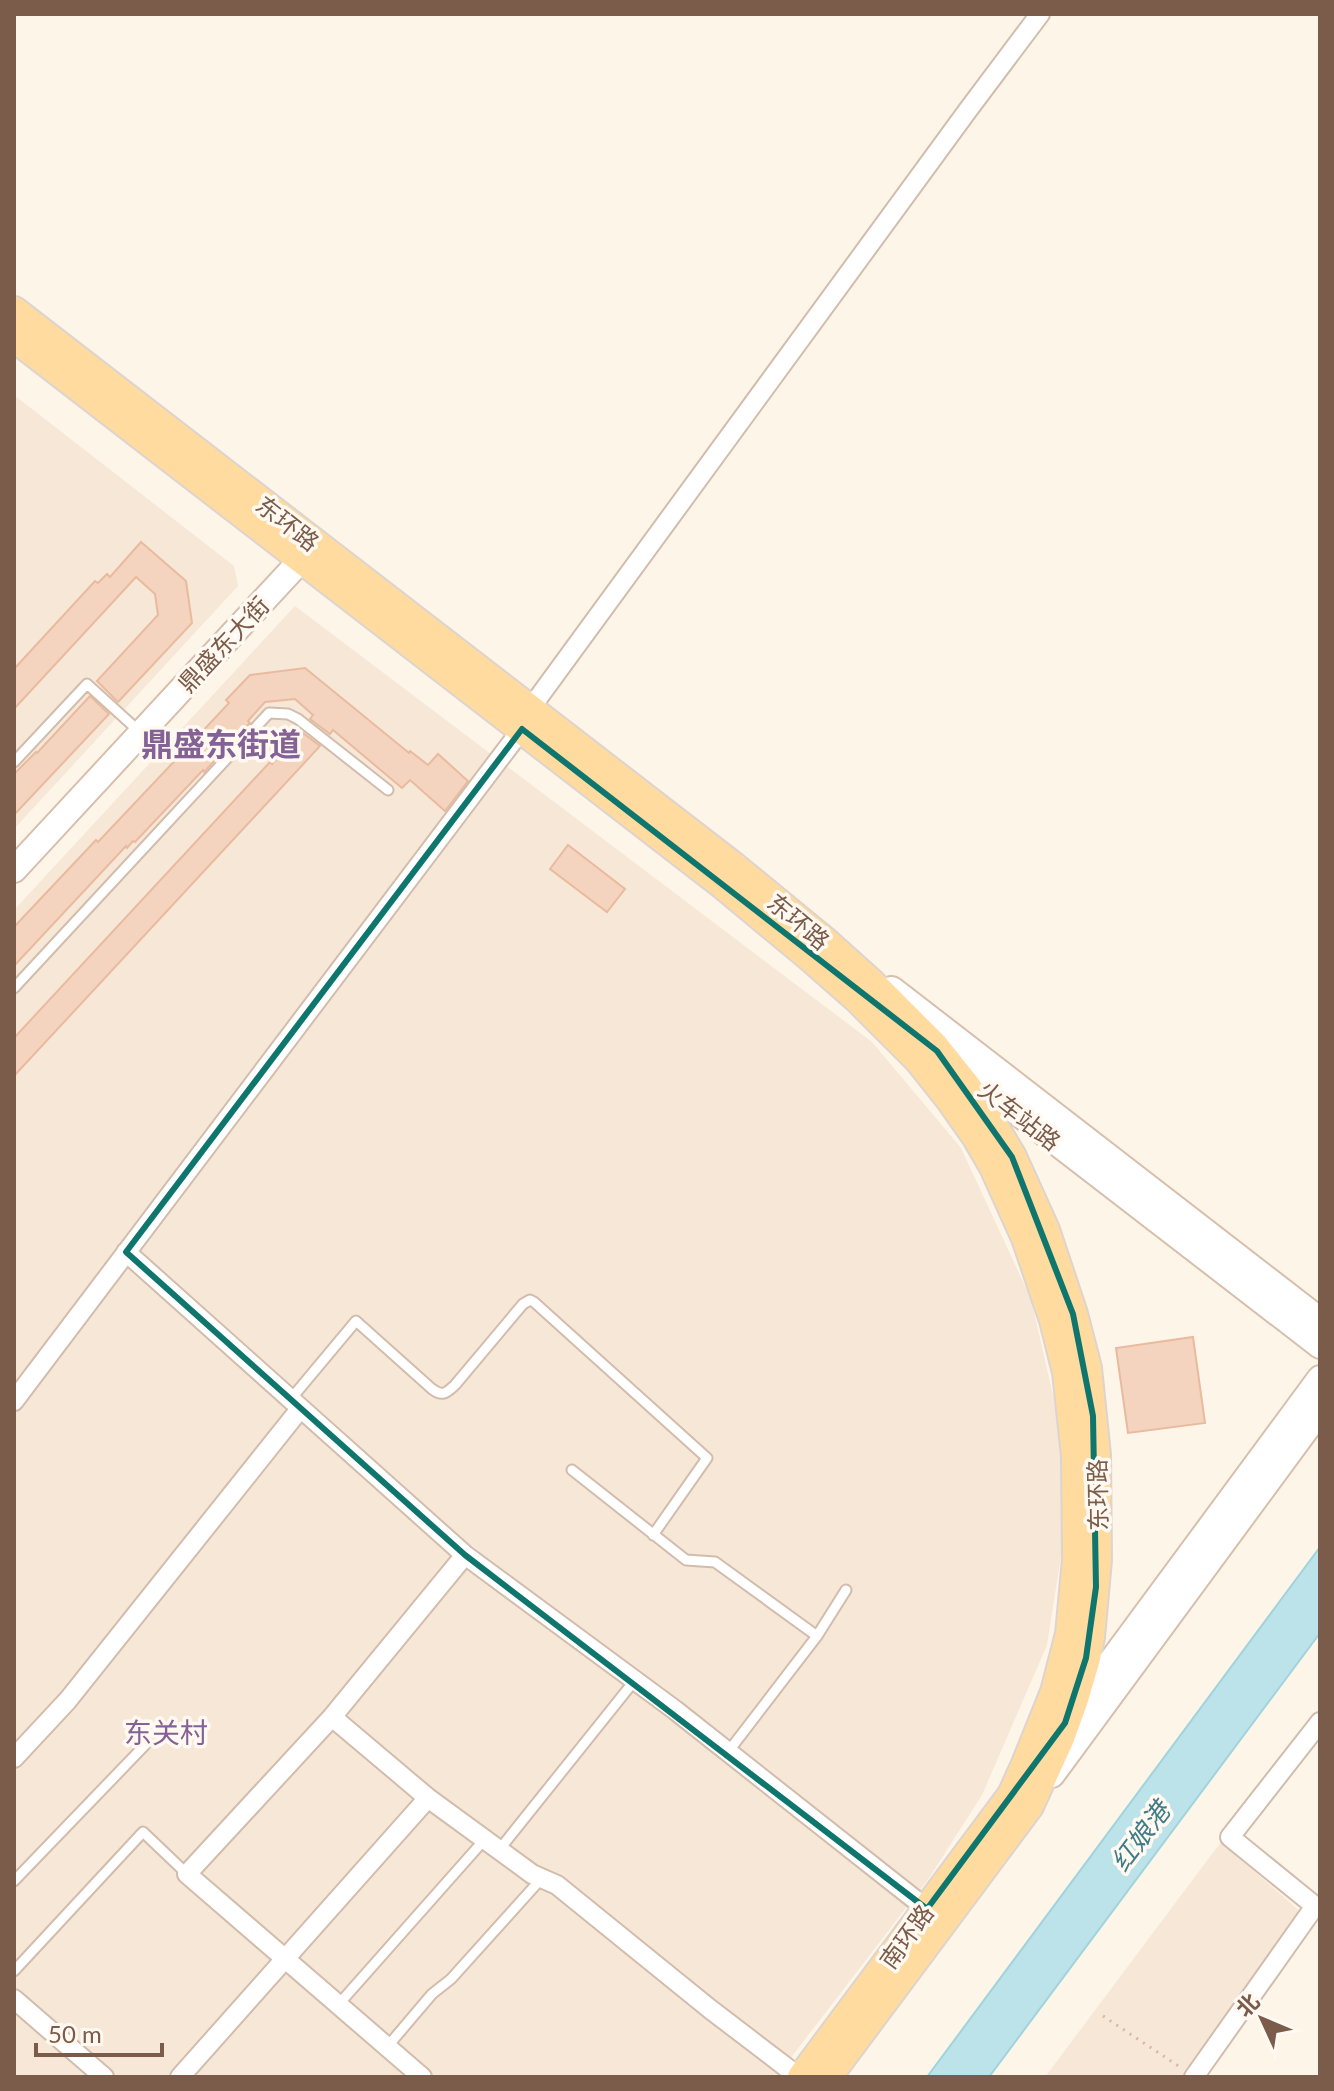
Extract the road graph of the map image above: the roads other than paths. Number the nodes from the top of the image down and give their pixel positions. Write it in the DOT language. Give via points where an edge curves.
graph roads {
  1 [pos="1040,14"];
  2 [pos="14,311"];
  3 [pos="14,337"];
  4 [pos="302,559"];
  5 [pos="526,719"];
  6 [pos="141,733"];
  7 [pos="14,762"];
  8 [pos="388,790"];
  9 [pos="14,870"];
  10 [pos="727,875"];
  11 [pos="14,988"];
  12 [pos="937,1051"];
  13 [pos="126,1252"];
  14 [pos="1320,1320"];
  15 [pos="1320,1346"];
  16 [pos="1320,1378"];
  17 [pos="14,1401"];
  18 [pos="295,1404"];
  19 [pos="1320,1411"];
  20 [pos="572,1470"];
  21 [pos="653,1535"];
  22 [pos="465,1555"];
  23 [pos="846,1590"];
  24 [pos="817,1636"];
  25 [pos="635,1680"];
  26 [pos="332,1717"];
  27 [pos="1320,1722"];
  28 [pos="1065,1723"];
  29 [pos="145,1745"];
  30 [pos="728,1752"];
  31 [pos="14,1758"];
  32 [pos="428,1798"];
  33 [pos="1020,1801"];
  34 [pos="492,1845"];
  35 [pos="187,1874"];
  36 [pos="541,1878"];
  37 [pos="14,1881"];
  38 [pos="927,1909"];
  39 [pos="285,1959"];
  40 [pos="14,1971"];
  41 [pos="14,1999"];
  42 [pos="338,2005"];
  43 [pos="387,2047"];
  44 [pos="104,2077"];
  45 [pos="180,2077"];
  46 [pos="422,2077"];
  47 [pos="801,2077"];
  48 [pos="827,2077"];
  49 [pos="1194,2077"];
  1 -- 5 [label="street"];
  2 -- 5 [label="main road, 东环路"];
  3 -- 4 [label="main road, 东环路"];
  4 -- 5 [label="main road, 东环路"];
  4 -- 6 [label="main road, 鼎盛东大街"];
  5 -- 10 [label="main road, 东环路"];
  5 -- 13 [label="street"];
  6 -- 7 [label="lane" via="87,684"];
  6 -- 9 [label="main road, 鼎盛东大街"];
  8 -- 11 [label="lane" via="298,719 269,713"];
  10 -- 12 [label="main road, 东环路" via="823,940"];
  10 -- 14 [label="main road, 火车站路"];
  10 -- 33 [label="main road, 东环路" via="919,1060 950,1099 994,1167 1054,1320 1067,1372 1075,1443 1075,1586 1062,1673"];
  12 -- 15 [label="main road, 火车站路"];
  12 -- 28 [label="main road, 东环路" via="1012,1157 1045,1230 1087,1368 1096,1455 1096,1587 1086,1658"];
  13 -- 17 [label="street"];
  13 -- 18 [label="street"];
  16 -- 28 [label="main road"];
  18 -- 21 [label="lane" via="356,1321 442,1395 530,1300 707,1458"];
  18 -- 22 [label="street"];
  18 -- 31 [label="street" via="68,1700"];
  19 -- 33 [label="main road"];
  20 -- 21 [label="lane"];
  21 -- 24 [label="lane" via="686,1560 715,1562"];
  22 -- 25 [label="street"];
  22 -- 26 [label="street"];
  23 -- 24 [label="lane"];
  24 -- 30 [label="lane"];
  25 -- 30 [label="street"];
  25 -- 34 [label="lane"];
  26 -- 32 [label="street"];
  26 -- 35 [label="street"];
  27 -- 49 [label="street" via="1230,1837 1315,1906"];
  28 -- 33 [label="main road, 东环路"];
  29 -- 37 [label="lane"];
  30 -- 38 [label="street"];
  32 -- 34 [label="street"];
  32 -- 39 [label="street"];
  33 -- 38 [label="main road, 南环路"];
  33 -- 48 [label="main road, 南环路"];
  34 -- 36 [label="street"];
  34 -- 42 [label="lane"];
  35 -- 39 [label="street"];
  35 -- 40 [label="lane" via="143,1832"];
  36 -- 43 [label="lane"];
  36 -- 47 [label="street" via="557,1885"];
  38 -- 47 [label="main road, 南环路"];
  39 -- 42 [label="street"];
  39 -- 45 [label="street"];
  41 -- 44 [label="street"];
  42 -- 43 [label="street"];
  43 -- 46 [label="street"];
}
